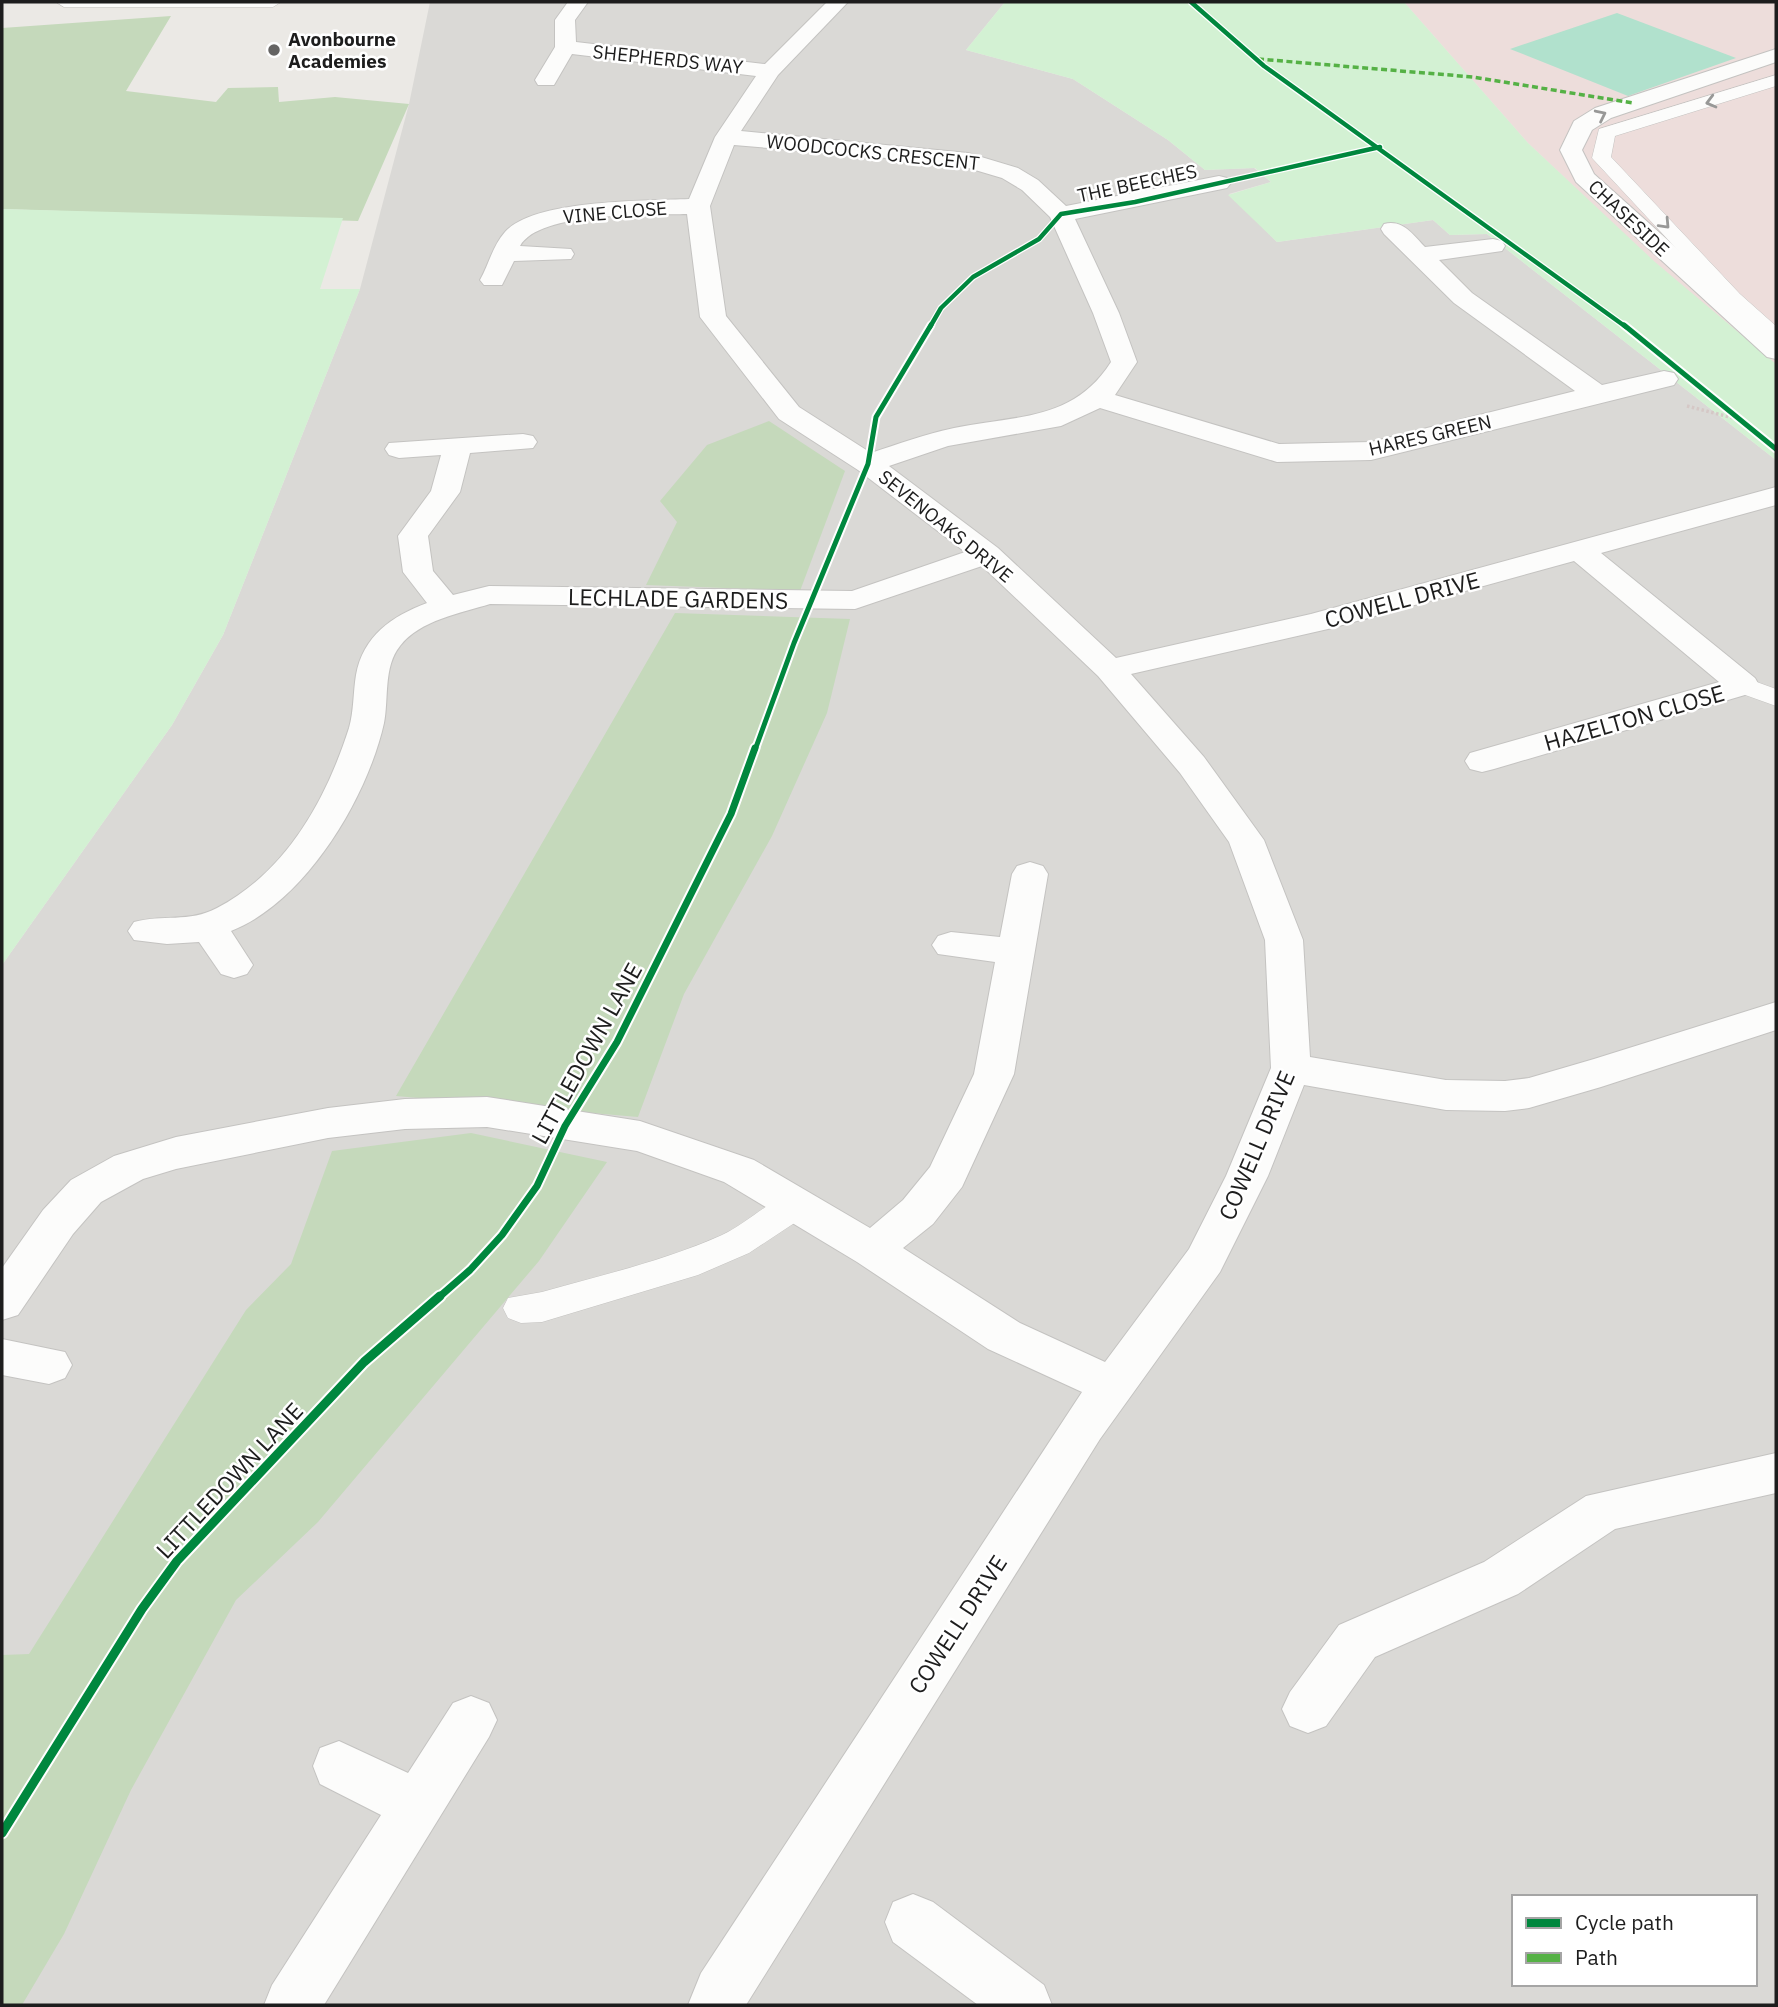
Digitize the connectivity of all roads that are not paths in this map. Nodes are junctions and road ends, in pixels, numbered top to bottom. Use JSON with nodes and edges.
{"nodes":[{"id":1,"x":64,"y":2,"type":"edge"},
{"id":2,"x":273,"y":2,"type":"edge"},
{"id":3,"x":578,"y":2,"type":"edge"},
{"id":4,"x":838,"y":2,"type":"edge"},
{"id":5,"x":566,"y":47,"type":"junction"},
{"id":6,"x":1776,"y":55,"type":"edge"},
{"id":7,"x":770,"y":71,"type":"junction"},
{"id":8,"x":546,"y":80,"type":"dead end"},
{"id":9,"x":1776,"y":80,"type":"edge"},
{"id":10,"x":726,"y":137,"type":"junction"},
{"id":11,"x":1219,"y":183,"type":"dead end"},
{"id":12,"x":698,"y":206,"type":"junction"},
{"id":13,"x":1061,"y":214,"type":"junction"},
{"id":14,"x":1393,"y":229,"type":"dead end"},
{"id":15,"x":1493,"y":246,"type":"dead end"},
{"id":16,"x":508,"y":253,"type":"junction"},
{"id":17,"x":562,"y":254,"type":"dead end"},
{"id":18,"x":1420,"y":255,"type":"junction"},
{"id":19,"x":493,"y":281,"type":"dead end"},
{"id":20,"x":1776,"y":337,"type":"edge"},
{"id":21,"x":1776,"y":351,"type":"edge"},
{"id":22,"x":1664,"y":379,"type":"dead end"},
{"id":23,"x":1597,"y":394,"type":"junction"},
{"id":24,"x":1100,"y":399,"type":"junction"},
{"id":25,"x":523,"y":442,"type":"dead end"},
{"id":26,"x":458,"y":446,"type":"junction"},
{"id":27,"x":399,"y":449,"type":"dead end"},
{"id":28,"x":868,"y":464,"type":"junction"},
{"id":29,"x":1776,"y":496,"type":"edge"},
{"id":30,"x":1579,"y":550,"type":"junction"},
{"id":31,"x":987,"y":554,"type":"junction"},
{"id":32,"x":446,"y":607,"type":"junction"},
{"id":33,"x":1109,"y":668,"type":"junction"},
{"id":34,"x":1743,"y":685,"type":"junction"},
{"id":35,"x":1776,"y":698,"type":"edge"},
{"id":36,"x":1482,"y":761,"type":"dead end"},
{"id":37,"x":1030,"y":874,"type":"dead end"},
{"id":38,"x":208,"y":926,"type":"junction"},
{"id":39,"x":147,"y":931,"type":"dead end"},
{"id":40,"x":951,"y":945,"type":"dead end"},
{"id":41,"x":1016,"y":951,"type":"junction"},
{"id":42,"x":233,"y":965,"type":"dead end"},
{"id":43,"x":1776,"y":1016,"type":"edge"},
{"id":44,"x":1291,"y":1068,"type":"junction"},
{"id":45,"x":796,"y":1205,"type":"junction"},
{"id":46,"x":873,"y":1250,"type":"junction"},
{"id":47,"x":2,"y":1302,"type":"edge"},
{"id":48,"x":521,"y":1308,"type":"dead end"},
{"id":49,"x":2,"y":1357,"type":"edge"},
{"id":50,"x":49,"y":1365,"type":"dead end"},
{"id":51,"x":1113,"y":1386,"type":"junction"},
{"id":52,"x":1776,"y":1473,"type":"edge"},
{"id":53,"x":1308,"y":1709,"type":"dead end"},
{"id":54,"x":471,"y":1720,"type":"dead end"},
{"id":55,"x":338,"y":1766,"type":"dead end"},
{"id":56,"x":418,"y":1806,"type":"junction"},
{"id":57,"x":913,"y":1922,"type":"dead end"},
{"id":58,"x":292,"y":2005,"type":"edge"},
{"id":59,"x":716,"y":2005,"type":"edge"},
{"id":60,"x":1024,"y":2005,"type":"edge"}],
"edges":[{"from":1,"to":2,"type":"lane"},
{"from":3,"to":5,"type":"street","name":"SHEPHERDS WAY"},
{"from":4,"to":7,"type":"street","name":"SEVENOAKS DRIVE"},
{"from":5,"to":7,"type":"street","name":"SHEPHERDS WAY"},
{"from":5,"to":8,"type":"street","name":"SHEPHERDS WAY"},
{"from":21,"to":6,"type":"street","name":"CHASESIDE","one_way":true},
{"from":7,"to":10,"type":"street","name":"SEVENOAKS DRIVE"},
{"from":9,"to":20,"type":"lane","one_way":true},
{"from":10,"to":12,"type":"street","name":"SEVENOAKS DRIVE"},
{"from":10,"to":13,"type":"street","name":"WOODCOCKS CRESCENT"},
{"from":11,"to":13,"type":"street","name":"THE BEECHES"},
{"from":12,"to":16,"type":"street","name":"VINE CLOSE"},
{"from":12,"to":28,"type":"street","name":"SEVENOAKS DRIVE"},
{"from":13,"to":24,"type":"street","name":"WOODCOCKS CRESCENT"},
{"from":14,"to":18,"type":"street"},
{"from":15,"to":18,"type":"street"},
{"from":16,"to":17,"type":"street","name":"VINE CLOSE"},
{"from":16,"to":19,"type":"street","name":"VINE CLOSE"},
{"from":18,"to":23,"type":"street"},
{"from":22,"to":23,"type":"street","name":"HARES GREEN"},
{"from":23,"to":24,"type":"street","name":"HARES GREEN"},
{"from":24,"to":28,"type":"street"},
{"from":25,"to":26,"type":"street"},
{"from":26,"to":27,"type":"street"},
{"from":26,"to":32,"type":"street"},
{"from":28,"to":31,"type":"street","name":"SEVENOAKS DRIVE"},
{"from":29,"to":30,"type":"street","name":"COWELL DRIVE"},
{"from":30,"to":33,"type":"street","name":"COWELL DRIVE"},
{"from":30,"to":34,"type":"street","name":"HAZELTON CLOSE"},
{"from":31,"to":32,"type":"street","name":"LECHLADE GARDENS"},
{"from":31,"to":33,"type":"street","name":"SEVENOAKS DRIVE"},
{"from":32,"to":38,"type":"street","name":"LECHLADE GARDENS"},
{"from":33,"to":44,"type":"street","name":"COWELL DRIVE"},
{"from":34,"to":35,"type":"lane"},
{"from":34,"to":36,"type":"street","name":"HAZELTON CLOSE"},
{"from":37,"to":41,"type":"street"},
{"from":38,"to":39,"type":"street","name":"LECHLADE GARDENS"},
{"from":38,"to":42,"type":"street"},
{"from":40,"to":41,"type":"street"},
{"from":41,"to":46,"type":"street"},
{"from":43,"to":44,"type":"street"},
{"from":44,"to":51,"type":"street","name":"COWELL DRIVE"},
{"from":45,"to":46,"type":"street"},
{"from":45,"to":47,"type":"street"},
{"from":45,"to":48,"type":"lane"},
{"from":46,"to":51,"type":"street"},
{"from":49,"to":50,"type":"street"},
{"from":51,"to":59,"type":"street","name":"COWELL DRIVE"},
{"from":52,"to":53,"type":"street"},
{"from":54,"to":56,"type":"street"},
{"from":55,"to":56,"type":"street"},
{"from":56,"to":58,"type":"street"},
{"from":57,"to":60,"type":"street"}]}
